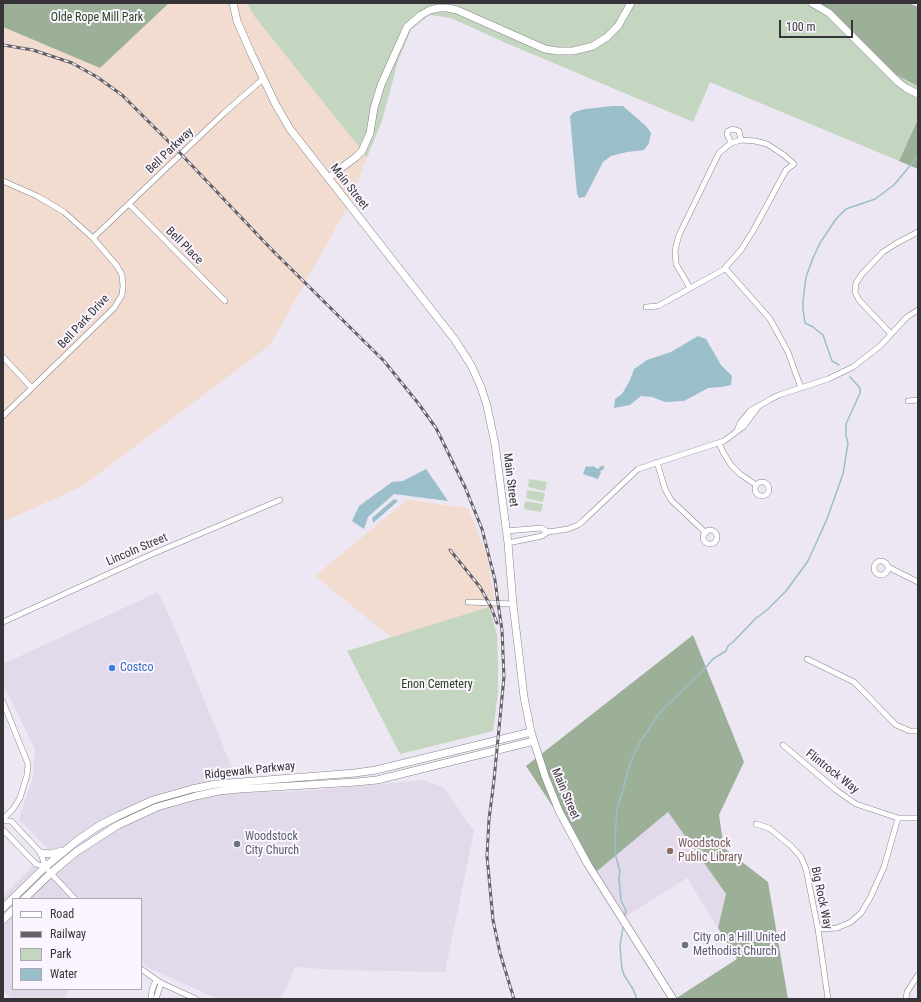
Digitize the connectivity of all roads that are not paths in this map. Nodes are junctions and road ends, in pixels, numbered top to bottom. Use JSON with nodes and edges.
{"nodes":[{"id":1,"x":233,"y":3,"type":"edge"},
{"id":2,"x":631,"y":3,"type":"edge"},
{"id":3,"x":812,"y":3,"type":"edge"},
{"id":4,"x":263,"y":79,"type":"junction"},
{"id":5,"x":918,"y":94,"type":"edge"},
{"id":6,"x":742,"y":140,"type":"junction"},
{"id":7,"x":731,"y":143,"type":"junction"},
{"id":8,"x":328,"y":178,"type":"junction"},
{"id":9,"x":3,"y":181,"type":"edge"},
{"id":10,"x":129,"y":204,"type":"junction"},
{"id":11,"x":918,"y":232,"type":"edge"},
{"id":12,"x":93,"y":238,"type":"junction"},
{"id":13,"x":725,"y":268,"type":"junction"},
{"id":14,"x":690,"y":288,"type":"junction"},
{"id":15,"x":225,"y":301,"type":"dead end"},
{"id":16,"x":646,"y":307,"type":"dead end"},
{"id":17,"x":918,"y":310,"type":"edge"},
{"id":18,"x":892,"y":334,"type":"junction"},
{"id":19,"x":3,"y":357,"type":"edge"},
{"id":20,"x":32,"y":388,"type":"junction"},
{"id":21,"x":801,"y":388,"type":"junction"},
{"id":22,"x":918,"y":400,"type":"edge"},
{"id":23,"x":908,"y":401,"type":"dead end"},
{"id":24,"x":3,"y":416,"type":"edge"},
{"id":25,"x":719,"y":442,"type":"junction"},
{"id":26,"x":657,"y":462,"type":"junction"},
{"id":27,"x":756,"y":485,"type":"dead end"},
{"id":28,"x":280,"y":500,"type":"dead end"},
{"id":29,"x":506,"y":531,"type":"junction"},
{"id":30,"x":548,"y":532,"type":"junction"},
{"id":31,"x":706,"y":533,"type":"dead end"},
{"id":32,"x":508,"y":543,"type":"junction"},
{"id":33,"x":888,"y":568,"type":"dead end"},
{"id":34,"x":918,"y":582,"type":"edge"},
{"id":35,"x":468,"y":602,"type":"dead end"},
{"id":36,"x":512,"y":604,"type":"junction"},
{"id":37,"x":3,"y":622,"type":"edge"},
{"id":38,"x":807,"y":659,"type":"dead end"},
{"id":39,"x":3,"y":702,"type":"edge"},
{"id":40,"x":918,"y":731,"type":"edge"},
{"id":41,"x":532,"y":732,"type":"junction"},
{"id":42,"x":534,"y":741,"type":"junction"},
{"id":43,"x":783,"y":745,"type":"dead end"},
{"id":44,"x":898,"y":818,"type":"junction"},
{"id":45,"x":918,"y":818,"type":"edge"},
{"id":46,"x":3,"y":820,"type":"edge"},
{"id":47,"x":756,"y":824,"type":"dead end"},
{"id":48,"x":3,"y":830,"type":"edge"},
{"id":49,"x":64,"y":851,"type":"junction"},
{"id":50,"x":41,"y":853,"type":"junction"},
{"id":51,"x":45,"y":867,"type":"junction"},
{"id":52,"x":50,"y":873,"type":"junction"},
{"id":53,"x":13,"y":898,"type":"edge"},
{"id":54,"x":25,"y":898,"type":"edge"},
{"id":55,"x":73,"y":898,"type":"edge"},
{"id":56,"x":12,"y":899,"type":"edge"},
{"id":57,"x":3,"y":908,"type":"edge"},
{"id":58,"x":12,"y":911,"type":"edge"},
{"id":59,"x":3,"y":920,"type":"edge"},
{"id":60,"x":818,"y":929,"type":"junction"},
{"id":61,"x":142,"y":971,"type":"edge"},
{"id":62,"x":918,"y":975,"type":"edge"},
{"id":63,"x":158,"y":981,"type":"junction"},
{"id":64,"x":151,"y":999,"type":"edge"},
{"id":65,"x":156,"y":999,"type":"edge"},
{"id":66,"x":196,"y":999,"type":"edge"},
{"id":67,"x":673,"y":999,"type":"edge"},
{"id":68,"x":828,"y":999,"type":"edge"},
{"id":69,"x":906,"y":999,"type":"edge"}],
"edges":[{"from":1,"to":4,"type":"main road","name":"Main Street"},
{"from":2,"to":8,"type":"main road"},
{"from":3,"to":5,"type":"main road"},
{"from":4,"to":8,"type":"main road","name":"Main Street"},
{"from":4,"to":10,"type":"street","name":"Bell Parkway"},
{"from":6,"to":7,"type":"street"},
{"from":6,"to":7,"type":"street"},
{"from":6,"to":13,"type":"street"},
{"from":7,"to":14,"type":"street"},
{"from":8,"to":29,"type":"main road","name":"Main Street"},
{"from":9,"to":12,"type":"street","name":"Bell Park Drive"},
{"from":10,"to":12,"type":"street","name":"Bell Parkway"},
{"from":10,"to":15,"type":"street","name":"Bell Place"},
{"from":11,"to":18,"type":"street"},
{"from":12,"to":20,"type":"street","name":"Bell Park Drive"},
{"from":13,"to":14,"type":"street"},
{"from":13,"to":21,"type":"street"},
{"from":14,"to":16,"type":"street"},
{"from":17,"to":18,"type":"street"},
{"from":18,"to":21,"type":"street"},
{"from":19,"to":20,"type":"street"},
{"from":20,"to":24,"type":"street","name":"Bell Park Drive"},
{"from":21,"to":25,"type":"street"},
{"from":22,"to":23,"type":"street"},
{"from":25,"to":26,"type":"street"},
{"from":25,"to":27,"type":"street"},
{"from":26,"to":30,"type":"street"},
{"from":26,"to":31,"type":"street"},
{"from":28,"to":37,"type":"street","name":"Lincoln Street"},
{"from":29,"to":30,"type":"street"},
{"from":29,"to":32,"type":"main road","name":"Main Street"},
{"from":30,"to":32,"type":"street"},
{"from":32,"to":36,"type":"main road","name":"Main Street"},
{"from":33,"to":34,"type":"street"},
{"from":35,"to":36,"type":"street"},
{"from":36,"to":41,"type":"main road","name":"Main Street"},
{"from":38,"to":40,"type":"street"},
{"from":39,"to":46,"type":"street"},
{"from":41,"to":42,"type":"main road","name":"Main Street"},
{"from":41,"to":49,"type":"main road","name":"Ridgewalk Parkway"},
{"from":42,"to":52,"type":"main road","name":"Ridgewalk Parkway"},
{"from":42,"to":67,"type":"main road","name":"Main Street"},
{"from":43,"to":44,"type":"street","name":"Flintrock Way"},
{"from":44,"to":45,"type":"street","name":"Flintrock Way"},
{"from":44,"to":60,"type":"street"},
{"from":46,"to":50,"type":"street"},
{"from":47,"to":60,"type":"street","name":"Big Rock Way"},
{"from":48,"to":51,"type":"street"},
{"from":49,"to":50,"type":"main road"},
{"from":49,"to":51,"type":"main road","name":"Ridgewalk Parkway"},
{"from":50,"to":51,"type":"street"},
{"from":51,"to":52,"type":"street"},
{"from":51,"to":53,"type":"main road","name":"Ridgewalk Parkway"},
{"from":52,"to":54,"type":"main road","name":"Ridgewalk Parkway"},
{"from":52,"to":55,"type":"street"},
{"from":56,"to":57,"type":"main road","name":"Ridgewalk Parkway"},
{"from":58,"to":59,"type":"main road"},
{"from":60,"to":68,"type":"street","name":"Big Rock Way"},
{"from":61,"to":63,"type":"street"},
{"from":62,"to":69,"type":"street"},
{"from":63,"to":64,"type":"street"},
{"from":63,"to":65,"type":"street"},
{"from":63,"to":66,"type":"street"}]}
